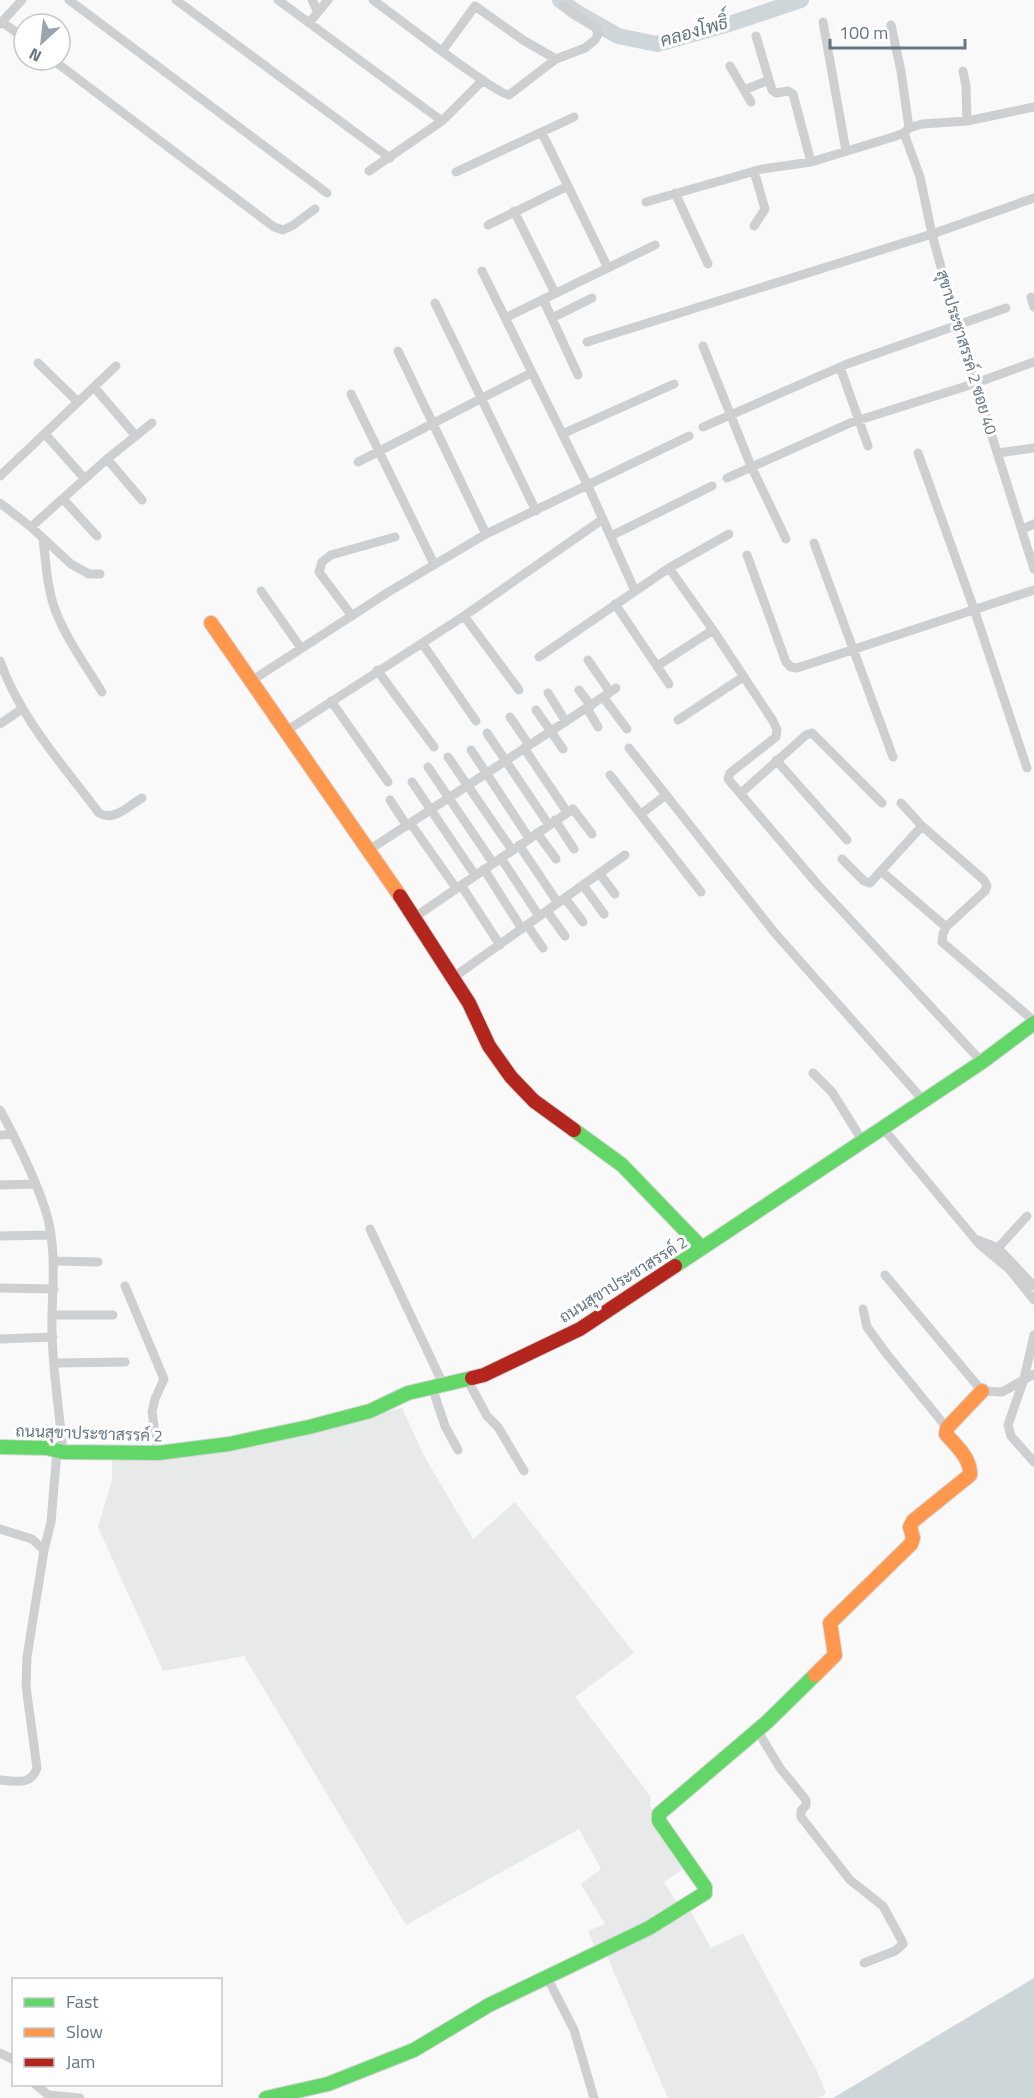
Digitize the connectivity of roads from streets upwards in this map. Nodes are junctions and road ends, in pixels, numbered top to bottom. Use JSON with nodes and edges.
{"nodes":[{"id":1,"x":22,"y":0,"type":"edge"},
{"id":2,"x":69,"y":0,"type":"edge"},
{"id":3,"x":278,"y":0,"type":"edge"},
{"id":4,"x":312,"y":0,"type":"edge"},
{"id":5,"x":328,"y":0,"type":"edge"},
{"id":6,"x":373,"y":0,"type":"edge"},
{"id":7,"x":178,"y":1,"type":"edge"},
{"id":8,"x":563,"y":6,"type":"dead end"},
{"id":9,"x":318,"y":12,"type":"junction"},
{"id":10,"x":823,"y":22,"type":"dead end"},
{"id":11,"x":1,"y":23,"type":"edge"},
{"id":12,"x":309,"y":23,"type":"junction"},
{"id":13,"x":891,"y":25,"type":"dead end"},
{"id":14,"x":756,"y":36,"type":"dead end"},
{"id":15,"x":443,"y":50,"type":"junction"},
{"id":16,"x":556,"y":59,"type":"junction"},
{"id":17,"x":730,"y":66,"type":"dead end"},
{"id":18,"x":963,"y":71,"type":"dead end"},
{"id":19,"x":69,"y":72,"type":"edge"},
{"id":20,"x":483,"y":80,"type":"junction"},
{"id":21,"x":769,"y":80,"type":"junction"},
{"id":22,"x":744,"y":90,"type":"junction"},
{"id":23,"x":751,"y":102,"type":"dead end"},
{"id":24,"x":1034,"y":107,"type":"edge"},
{"id":25,"x":574,"y":117,"type":"dead end"},
{"id":26,"x":442,"y":121,"type":"junction"},
{"id":27,"x":967,"y":121,"type":"junction"},
{"id":28,"x":906,"y":130,"type":"junction"},
{"id":29,"x":542,"y":132,"type":"junction"},
{"id":30,"x":846,"y":151,"type":"junction"},
{"id":31,"x":390,"y":158,"type":"junction"},
{"id":32,"x":811,"y":162,"type":"junction"},
{"id":33,"x":369,"y":171,"type":"dead end"},
{"id":34,"x":754,"y":171,"type":"junction"},
{"id":35,"x":456,"y":172,"type":"dead end"},
{"id":36,"x":568,"y":186,"type":"junction"},
{"id":37,"x":327,"y":193,"type":"dead end"},
{"id":38,"x":675,"y":194,"type":"junction"},
{"id":39,"x":1034,"y":198,"type":"edge"},
{"id":40,"x":646,"y":202,"type":"dead end"},
{"id":41,"x":315,"y":209,"type":"dead end"},
{"id":42,"x":514,"y":212,"type":"junction"},
{"id":43,"x":488,"y":225,"type":"dead end"},
{"id":44,"x":754,"y":226,"type":"dead end"},
{"id":45,"x":932,"y":234,"type":"junction"},
{"id":46,"x":655,"y":245,"type":"dead end"},
{"id":47,"x":708,"y":264,"type":"dead end"},
{"id":48,"x":608,"y":268,"type":"junction"},
{"id":49,"x":482,"y":271,"type":"dead end"},
{"id":50,"x":555,"y":293,"type":"junction"},
{"id":51,"x":592,"y":298,"type":"dead end"},
{"id":52,"x":543,"y":299,"type":"junction"},
{"id":53,"x":435,"y":303,"type":"dead end"},
{"id":54,"x":1006,"y":308,"type":"dead end"},
{"id":55,"x":504,"y":318,"type":"junction"},
{"id":56,"x":552,"y":318,"type":"junction"},
{"id":57,"x":957,"y":326,"type":"junction"},
{"id":58,"x":587,"y":342,"type":"dead end"},
{"id":59,"x":703,"y":346,"type":"dead end"},
{"id":60,"x":398,"y":351,"type":"dead end"},
{"id":61,"x":1034,"y":362,"type":"edge"},
{"id":62,"x":38,"y":363,"type":"dead end"},
{"id":63,"x":116,"y":366,"type":"dead end"},
{"id":64,"x":840,"y":367,"type":"junction"},
{"id":65,"x":531,"y":373,"type":"junction"},
{"id":66,"x":578,"y":375,"type":"dead end"},
{"id":67,"x":976,"y":383,"type":"junction"},
{"id":68,"x":674,"y":384,"type":"dead end"},
{"id":69,"x":94,"y":387,"type":"junction"},
{"id":70,"x":351,"y":394,"type":"dead end"},
{"id":71,"x":481,"y":399,"type":"junction"},
{"id":72,"x":78,"y":402,"type":"junction"},
{"id":73,"x":730,"y":415,"type":"junction"},
{"id":74,"x":858,"y":421,"type":"junction"},
{"id":75,"x":152,"y":423,"type":"dead end"},
{"id":76,"x":434,"y":424,"type":"junction"},
{"id":77,"x":703,"y":427,"type":"dead end"},
{"id":78,"x":45,"y":434,"type":"junction"},
{"id":79,"x":562,"y":434,"type":"junction"},
{"id":80,"x":136,"y":436,"type":"junction"},
{"id":81,"x":689,"y":436,"type":"dead end"},
{"id":82,"x":868,"y":447,"type":"dead end"},
{"id":83,"x":1034,"y":448,"type":"edge"},
{"id":84,"x":379,"y":451,"type":"junction"},
{"id":85,"x":918,"y":453,"type":"dead end"},
{"id":86,"x":998,"y":453,"type":"junction"},
{"id":87,"x":107,"y":459,"type":"junction"},
{"id":88,"x":358,"y":462,"type":"dead end"},
{"id":89,"x":751,"y":466,"type":"junction"},
{"id":90,"x":0,"y":477,"type":"edge"},
{"id":91,"x":727,"y":478,"type":"dead end"},
{"id":92,"x":85,"y":479,"type":"junction"},
{"id":93,"x":588,"y":486,"type":"junction"},
{"id":94,"x":712,"y":486,"type":"dead end"},
{"id":95,"x":63,"y":499,"type":"junction"},
{"id":96,"x":142,"y":500,"type":"dead end"},
{"id":97,"x":0,"y":503,"type":"edge"},
{"id":98,"x":536,"y":511,"type":"junction"},
{"id":99,"x":603,"y":519,"type":"junction"},
{"id":100,"x":1034,"y":524,"type":"edge"},
{"id":101,"x":31,"y":527,"type":"junction"},
{"id":102,"x":1022,"y":529,"type":"junction"},
{"id":103,"x":486,"y":534,"type":"junction"},
{"id":104,"x":729,"y":534,"type":"dead end"},
{"id":105,"x":97,"y":536,"type":"dead end"},
{"id":106,"x":610,"y":536,"type":"junction"},
{"id":107,"x":395,"y":537,"type":"dead end"},
{"id":108,"x":43,"y":539,"type":"junction"},
{"id":109,"x":786,"y":539,"type":"dead end"},
{"id":110,"x":814,"y":543,"type":"dead end"},
{"id":111,"x":747,"y":555,"type":"dead end"},
{"id":112,"x":434,"y":564,"type":"junction"},
{"id":113,"x":669,"y":568,"type":"junction"},
{"id":114,"x":1034,"y":569,"type":"edge"},
{"id":115,"x":100,"y":574,"type":"dead end"},
{"id":116,"x":1034,"y":590,"type":"edge"},
{"id":117,"x":261,"y":591,"type":"dead end"},
{"id":118,"x":635,"y":591,"type":"junction"},
{"id":119,"x":615,"y":604,"type":"junction"},
{"id":120,"x":974,"y":609,"type":"junction"},
{"id":121,"x":464,"y":615,"type":"junction"},
{"id":122,"x":352,"y":616,"type":"junction"},
{"id":123,"x":211,"y":623,"type":"dead end"},
{"id":124,"x":713,"y":630,"type":"junction"},
{"id":125,"x":423,"y":643,"type":"junction"},
{"id":126,"x":301,"y":648,"type":"junction"},
{"id":127,"x":852,"y":648,"type":"junction"},
{"id":128,"x":539,"y":657,"type":"dead end"},
{"id":129,"x":588,"y":660,"type":"dead end"},
{"id":130,"x":0,"y":661,"type":"edge"},
{"id":131,"x":657,"y":666,"type":"junction"},
{"id":132,"x":377,"y":670,"type":"junction"},
{"id":133,"x":743,"y":677,"type":"junction"},
{"id":134,"x":251,"y":681,"type":"junction"},
{"id":135,"x":669,"y":684,"type":"dead end"},
{"id":136,"x":519,"y":690,"type":"dead end"},
{"id":137,"x":579,"y":690,"type":"dead end"},
{"id":138,"x":102,"y":692,"type":"dead end"},
{"id":139,"x":610,"y":692,"type":"junction"},
{"id":140,"x":548,"y":693,"type":"dead end"},
{"id":141,"x":331,"y":701,"type":"junction"},
{"id":142,"x":589,"y":707,"type":"junction"},
{"id":143,"x":22,"y":709,"type":"junction"},
{"id":144,"x":536,"y":710,"type":"dead end"},
{"id":145,"x":510,"y":717,"type":"dead end"},
{"id":146,"x":678,"y":720,"type":"dead end"},
{"id":147,"x":476,"y":721,"type":"dead end"},
{"id":148,"x":566,"y":722,"type":"junction"},
{"id":149,"x":0,"y":724,"type":"edge"},
{"id":150,"x":598,"y":727,"type":"dead end"},
{"id":151,"x":627,"y":729,"type":"dead end"},
{"id":152,"x":286,"y":731,"type":"junction"},
{"id":153,"x":551,"y":731,"type":"junction"},
{"id":154,"x":487,"y":733,"type":"dead end"},
{"id":155,"x":526,"y":746,"type":"junction"},
{"id":156,"x":434,"y":747,"type":"dead end"},
{"id":157,"x":629,"y":748,"type":"dead end"},
{"id":158,"x":563,"y":749,"type":"dead end"},
{"id":159,"x":471,"y":750,"type":"dead end"},
{"id":160,"x":894,"y":757,"type":"dead end"},
{"id":161,"x":448,"y":758,"type":"dead end"},
{"id":162,"x":506,"y":760,"type":"junction"},
{"id":163,"x":776,"y":760,"type":"junction"},
{"id":164,"x":428,"y":767,"type":"dead end"},
{"id":165,"x":1027,"y":768,"type":"dead end"},
{"id":166,"x":486,"y":772,"type":"junction"},
{"id":167,"x":610,"y":775,"type":"dead end"},
{"id":168,"x":388,"y":782,"type":"dead end"},
{"id":169,"x":412,"y":782,"type":"dead end"},
{"id":170,"x":468,"y":785,"type":"junction"},
{"id":171,"x":741,"y":793,"type":"junction"},
{"id":172,"x":666,"y":795,"type":"junction"},
{"id":173,"x":449,"y":797,"type":"junction"},
{"id":174,"x":141,"y":798,"type":"dead end"},
{"id":175,"x":390,"y":800,"type":"dead end"},
{"id":176,"x":882,"y":803,"type":"dead end"},
{"id":177,"x":901,"y":803,"type":"dead end"},
{"id":178,"x":431,"y":809,"type":"junction"},
{"id":179,"x":567,"y":812,"type":"junction"},
{"id":180,"x":641,"y":814,"type":"junction"},
{"id":181,"x":552,"y":823,"type":"junction"},
{"id":182,"x":409,"y":825,"type":"junction"},
{"id":183,"x":922,"y":826,"type":"junction"},
{"id":184,"x":592,"y":834,"type":"dead end"},
{"id":185,"x":533,"y":835,"type":"junction"},
{"id":186,"x":847,"y":840,"type":"dead end"},
{"id":187,"x":516,"y":847,"type":"junction"},
{"id":188,"x":574,"y":849,"type":"dead end"},
{"id":189,"x":369,"y":850,"type":"junction"},
{"id":190,"x":625,"y":855,"type":"dead end"},
{"id":191,"x":556,"y":859,"type":"dead end"},
{"id":192,"x":842,"y":859,"type":"dead end"},
{"id":193,"x":497,"y":860,"type":"junction"},
{"id":194,"x":480,"y":872,"type":"junction"},
{"id":195,"x":881,"y":872,"type":"junction"},
{"id":196,"x":599,"y":873,"type":"junction"},
{"id":197,"x":583,"y":885,"type":"junction"},
{"id":198,"x":459,"y":886,"type":"junction"},
{"id":199,"x":701,"y":892,"type":"dead end"},
{"id":200,"x":615,"y":894,"type":"dead end"},
{"id":201,"x":561,"y":901,"type":"junction"},
{"id":202,"x":543,"y":914,"type":"junction"},
{"id":203,"x":604,"y":914,"type":"dead end"},
{"id":204,"x":415,"y":917,"type":"junction"},
{"id":205,"x":583,"y":922,"type":"dead end"},
{"id":206,"x":525,"y":927,"type":"junction"},
{"id":207,"x":946,"y":927,"type":"junction"},
{"id":208,"x":565,"y":936,"type":"dead end"},
{"id":209,"x":500,"y":945,"type":"junction"},
{"id":210,"x":543,"y":948,"type":"dead end"},
{"id":211,"x":454,"y":977,"type":"junction"},
{"id":212,"x":1033,"y":1025,"type":"edge"},
{"id":213,"x":982,"y":1062,"type":"junction"},
{"id":214,"x":813,"y":1073,"type":"dead end"},
{"id":215,"x":923,"y":1100,"type":"junction"},
{"id":216,"x":0,"y":1110,"type":"edge"},
{"id":217,"x":882,"y":1127,"type":"junction"},
{"id":218,"x":13,"y":1134,"type":"junction"},
{"id":219,"x":0,"y":1135,"type":"edge"},
{"id":220,"x":862,"y":1140,"type":"junction"},
{"id":221,"x":35,"y":1184,"type":"junction"},
{"id":222,"x":0,"y":1185,"type":"edge"},
{"id":223,"x":1028,"y":1216,"type":"dead end"},
{"id":224,"x":370,"y":1229,"type":"dead end"},
{"id":225,"x":51,"y":1235,"type":"junction"},
{"id":226,"x":0,"y":1236,"type":"edge"},
{"id":227,"x":975,"y":1239,"type":"junction"},
{"id":228,"x":702,"y":1248,"type":"junction"},
{"id":229,"x":998,"y":1248,"type":"junction"},
{"id":230,"x":55,"y":1261,"type":"junction"},
{"id":231,"x":98,"y":1262,"type":"dead end"},
{"id":232,"x":885,"y":1275,"type":"dead end"},
{"id":233,"x":125,"y":1286,"type":"dead end"},
{"id":234,"x":1034,"y":1286,"type":"edge"},
{"id":235,"x":0,"y":1288,"type":"edge"},
{"id":236,"x":54,"y":1289,"type":"junction"},
{"id":237,"x":1034,"y":1300,"type":"edge"},
{"id":238,"x":863,"y":1309,"type":"dead end"},
{"id":239,"x":52,"y":1315,"type":"junction"},
{"id":240,"x":113,"y":1315,"type":"dead end"},
{"id":241,"x":1034,"y":1335,"type":"edge"},
{"id":242,"x":54,"y":1337,"type":"junction"},
{"id":243,"x":0,"y":1339,"type":"edge"},
{"id":244,"x":125,"y":1362,"type":"dead end"},
{"id":245,"x":55,"y":1363,"type":"junction"},
{"id":246,"x":1034,"y":1374,"type":"edge"},
{"id":247,"x":467,"y":1379,"type":"junction"},
{"id":248,"x":1024,"y":1379,"type":"junction"},
{"id":249,"x":437,"y":1386,"type":"junction"},
{"id":250,"x":982,"y":1391,"type":"junction"},
{"id":251,"x":947,"y":1428,"type":"junction"},
{"id":252,"x":0,"y":1447,"type":"edge"},
{"id":253,"x":458,"y":1450,"type":"dead end"},
{"id":254,"x":60,"y":1451,"type":"junction"},
{"id":255,"x":158,"y":1453,"type":"junction"},
{"id":256,"x":1034,"y":1462,"type":"edge"},
{"id":257,"x":524,"y":1471,"type":"dead end"},
{"id":258,"x":0,"y":1529,"type":"edge"},
{"id":259,"x":44,"y":1550,"type":"junction"},
{"id":260,"x":757,"y":1730,"type":"junction"},
{"id":261,"x":0,"y":1780,"type":"edge"},
{"id":262,"x":864,"y":1963,"type":"dead end"},
{"id":263,"x":547,"y":1977,"type":"junction"},
{"id":264,"x":36,"y":2086,"type":"edge"},
{"id":265,"x":80,"y":2098,"type":"edge"},
{"id":266,"x":266,"y":2098,"type":"edge"},
{"id":267,"x":594,"y":2098,"type":"edge"}],
"edges":[{"from":1,"to":11,"type":"street"},
{"from":2,"to":37,"type":"street"},
{"from":3,"to":12,"type":"street"},
{"from":4,"to":9,"type":"street"},
{"from":5,"to":9,"type":"street"},
{"from":6,"to":15,"type":"street"},
{"from":7,"to":31,"type":"street"},
{"from":8,"to":16,"type":"street"},
{"from":9,"to":12,"type":"street"},
{"from":10,"to":30,"type":"street"},
{"from":12,"to":26,"type":"street"},
{"from":13,"to":28,"type":"street","name":"สุขาประชาสรรค์ 2 ซอย 40"},
{"from":14,"to":21,"type":"street"},
{"from":15,"to":16,"type":"street"},
{"from":15,"to":20,"type":"street"},
{"from":16,"to":20,"type":"street"},
{"from":17,"to":22,"type":"street"},
{"from":18,"to":27,"type":"street"},
{"from":19,"to":41,"type":"street"},
{"from":20,"to":26,"type":"street"},
{"from":21,"to":22,"type":"street"},
{"from":21,"to":32,"type":"street"},
{"from":22,"to":23,"type":"street"},
{"from":24,"to":27,"type":"street"},
{"from":25,"to":29,"type":"street"},
{"from":26,"to":31,"type":"street"},
{"from":27,"to":28,"type":"street"},
{"from":28,"to":30,"type":"street"},
{"from":28,"to":45,"type":"street","name":"สุขาประชาสรรค์ 2 ซอย 40"},
{"from":29,"to":35,"type":"street"},
{"from":29,"to":36,"type":"street"},
{"from":30,"to":32,"type":"street"},
{"from":31,"to":33,"type":"street"},
{"from":32,"to":34,"type":"street"},
{"from":34,"to":38,"type":"street"},
{"from":34,"to":44,"type":"street"},
{"from":36,"to":42,"type":"street"},
{"from":36,"to":48,"type":"street"},
{"from":38,"to":40,"type":"street"},
{"from":38,"to":47,"type":"street"},
{"from":39,"to":45,"type":"street"},
{"from":42,"to":43,"type":"street"},
{"from":42,"to":50,"type":"street"},
{"from":45,"to":57,"type":"street","name":"สุขาประชาสรรค์ 2 ซอย 40"},
{"from":45,"to":58,"type":"street"},
{"from":46,"to":48,"type":"street"},
{"from":48,"to":50,"type":"street"},
{"from":49,"to":55,"type":"street"},
{"from":50,"to":52,"type":"street"},
{"from":51,"to":56,"type":"street"},
{"from":52,"to":55,"type":"street"},
{"from":52,"to":56,"type":"street"},
{"from":53,"to":71,"type":"street"},
{"from":54,"to":57,"type":"street"},
{"from":55,"to":65,"type":"street"},
{"from":56,"to":66,"type":"street"},
{"from":57,"to":64,"type":"street"},
{"from":57,"to":67,"type":"street","name":"สุขาประชาสรรค์ 2 ซอย 40"},
{"from":59,"to":73,"type":"street"},
{"from":60,"to":76,"type":"street"},
{"from":61,"to":67,"type":"street"},
{"from":62,"to":72,"type":"street"},
{"from":63,"to":69,"type":"street"},
{"from":64,"to":73,"type":"street"},
{"from":64,"to":74,"type":"street"},
{"from":65,"to":71,"type":"street"},
{"from":65,"to":79,"type":"street"},
{"from":67,"to":74,"type":"street"},
{"from":67,"to":86,"type":"street","name":"สุขาประชาสรรค์ 2 ซอย 40"},
{"from":68,"to":79,"type":"street"},
{"from":69,"to":72,"type":"street"},
{"from":69,"to":80,"type":"street"},
{"from":70,"to":84,"type":"street"},
{"from":71,"to":76,"type":"street"},
{"from":71,"to":98,"type":"street"},
{"from":72,"to":78,"type":"street"},
{"from":73,"to":77,"type":"street"},
{"from":73,"to":89,"type":"street"},
{"from":74,"to":82,"type":"street"},
{"from":74,"to":89,"type":"street"},
{"from":75,"to":80,"type":"street"},
{"from":76,"to":84,"type":"street"},
{"from":76,"to":103,"type":"street"},
{"from":78,"to":90,"type":"street"},
{"from":78,"to":92,"type":"street"},
{"from":79,"to":93,"type":"street"},
{"from":80,"to":87,"type":"street"},
{"from":81,"to":93,"type":"street"},
{"from":83,"to":86,"type":"street"},
{"from":84,"to":88,"type":"street"},
{"from":84,"to":112,"type":"street"},
{"from":85,"to":120,"type":"street"},
{"from":86,"to":102,"type":"street","name":"สุขาประชาสรรค์ 2 ซอย 40"},
{"from":87,"to":92,"type":"street"},
{"from":87,"to":96,"type":"street"},
{"from":89,"to":91,"type":"street"},
{"from":89,"to":109,"type":"street"},
{"from":92,"to":95,"type":"street"},
{"from":93,"to":98,"type":"street"},
{"from":93,"to":99,"type":"street"},
{"from":94,"to":106,"type":"street"},
{"from":95,"to":101,"type":"street"},
{"from":95,"to":105,"type":"street"},
{"from":97,"to":101,"type":"street"},
{"from":98,"to":103,"type":"street"},
{"from":99,"to":106,"type":"street"},
{"from":99,"to":121,"type":"street"},
{"from":100,"to":102,"type":"street"},
{"from":101,"to":108,"type":"street"},
{"from":102,"to":114,"type":"street","name":"สุขาประชาสรรค์ 2 ซอย 40"},
{"from":103,"to":112,"type":"street"},
{"from":104,"to":113,"type":"street"},
{"from":106,"to":118,"type":"street"},
{"from":107,"to":122,"type":"street"},
{"from":108,"to":115,"type":"street"},
{"from":108,"to":138,"type":"street"},
{"from":110,"to":127,"type":"street"},
{"from":111,"to":127,"type":"street"},
{"from":112,"to":122,"type":"street"},
{"from":113,"to":118,"type":"street"},
{"from":113,"to":124,"type":"street"},
{"from":116,"to":120,"type":"street"},
{"from":117,"to":126,"type":"street"},
{"from":118,"to":119,"type":"street"},
{"from":119,"to":128,"type":"street"},
{"from":119,"to":131,"type":"street"},
{"from":120,"to":127,"type":"street"},
{"from":120,"to":165,"type":"street"},
{"from":121,"to":125,"type":"street"},
{"from":121,"to":136,"type":"street"},
{"from":122,"to":126,"type":"street"},
{"from":123,"to":134,"type":"street"},
{"from":124,"to":131,"type":"street"},
{"from":124,"to":133,"type":"street"},
{"from":125,"to":132,"type":"street"},
{"from":125,"to":147,"type":"street"},
{"from":126,"to":134,"type":"street"},
{"from":127,"to":160,"type":"street"},
{"from":129,"to":139,"type":"street"},
{"from":130,"to":143,"type":"street"},
{"from":131,"to":135,"type":"street"},
{"from":132,"to":141,"type":"street"},
{"from":132,"to":156,"type":"street"},
{"from":133,"to":146,"type":"street"},
{"from":133,"to":171,"type":"street"},
{"from":134,"to":152,"type":"street"},
{"from":137,"to":142,"type":"street"},
{"from":139,"to":142,"type":"street"},
{"from":139,"to":151,"type":"street"},
{"from":140,"to":148,"type":"street"},
{"from":141,"to":152,"type":"street"},
{"from":141,"to":168,"type":"street"},
{"from":142,"to":148,"type":"street"},
{"from":142,"to":150,"type":"street"},
{"from":143,"to":149,"type":"street"},
{"from":143,"to":174,"type":"street"},
{"from":144,"to":153,"type":"street"},
{"from":145,"to":155,"type":"street"},
{"from":148,"to":153,"type":"street"},
{"from":152,"to":189,"type":"street"},
{"from":153,"to":155,"type":"street"},
{"from":153,"to":158,"type":"street"},
{"from":154,"to":162,"type":"street"},
{"from":155,"to":162,"type":"street"},
{"from":155,"to":179,"type":"street"},
{"from":157,"to":172,"type":"street"},
{"from":159,"to":166,"type":"street"},
{"from":161,"to":170,"type":"street"},
{"from":162,"to":166,"type":"street"},
{"from":162,"to":181,"type":"street"},
{"from":163,"to":171,"type":"street"},
{"from":163,"to":176,"type":"street"},
{"from":163,"to":186,"type":"street"},
{"from":164,"to":173,"type":"street"},
{"from":166,"to":170,"type":"street"},
{"from":166,"to":185,"type":"street"},
{"from":167,"to":180,"type":"street"},
{"from":169,"to":178,"type":"street"},
{"from":170,"to":173,"type":"street"},
{"from":170,"to":187,"type":"street"},
{"from":171,"to":213,"type":"street"},
{"from":172,"to":180,"type":"street"},
{"from":172,"to":215,"type":"street"},
{"from":173,"to":178,"type":"street"},
{"from":173,"to":193,"type":"street"},
{"from":175,"to":182,"type":"street"},
{"from":177,"to":183,"type":"street"},
{"from":178,"to":182,"type":"street"},
{"from":178,"to":194,"type":"street"},
{"from":179,"to":181,"type":"street"},
{"from":179,"to":184,"type":"street"},
{"from":180,"to":199,"type":"street"},
{"from":181,"to":185,"type":"street"},
{"from":181,"to":188,"type":"street"},
{"from":182,"to":189,"type":"street"},
{"from":182,"to":198,"type":"street"},
{"from":183,"to":195,"type":"street"},
{"from":183,"to":207,"type":"street"},
{"from":185,"to":187,"type":"street"},
{"from":185,"to":191,"type":"street"},
{"from":187,"to":193,"type":"street"},
{"from":187,"to":201,"type":"street"},
{"from":189,"to":204,"type":"street"},
{"from":190,"to":196,"type":"street"},
{"from":192,"to":195,"type":"street"},
{"from":193,"to":194,"type":"street"},
{"from":193,"to":202,"type":"street"},
{"from":194,"to":198,"type":"street"},
{"from":194,"to":206,"type":"street"},
{"from":195,"to":207,"type":"street"},
{"from":196,"to":197,"type":"street"},
{"from":196,"to":200,"type":"street"},
{"from":197,"to":201,"type":"street"},
{"from":197,"to":203,"type":"street"},
{"from":198,"to":204,"type":"street"},
{"from":198,"to":209,"type":"street"},
{"from":201,"to":202,"type":"street"},
{"from":201,"to":205,"type":"street"},
{"from":202,"to":206,"type":"street"},
{"from":202,"to":208,"type":"street"},
{"from":204,"to":211,"type":"street"},
{"from":206,"to":209,"type":"street"},
{"from":206,"to":210,"type":"street"},
{"from":207,"to":212,"type":"street"},
{"from":209,"to":211,"type":"street"},
{"from":211,"to":228,"type":"street"},
{"from":212,"to":213,"type":"street","name":"ถนนสุขาประชาสรรค์ 2"},
{"from":213,"to":215,"type":"street","name":"ถนนสุขาประชาสรรค์ 2"},
{"from":214,"to":220,"type":"street"},
{"from":215,"to":217,"type":"street","name":"ถนนสุขาประชาสรรค์ 2"},
{"from":216,"to":218,"type":"street"},
{"from":217,"to":220,"type":"street","name":"ถนนสุขาประชาสรรค์ 2"},
{"from":217,"to":227,"type":"street"},
{"from":218,"to":219,"type":"street"},
{"from":218,"to":221,"type":"street"},
{"from":220,"to":228,"type":"street","name":"ถนนสุขาประชาสรรค์ 2"},
{"from":221,"to":222,"type":"street"},
{"from":221,"to":225,"type":"street"},
{"from":223,"to":229,"type":"street"},
{"from":224,"to":249,"type":"street"},
{"from":225,"to":226,"type":"street"},
{"from":225,"to":230,"type":"street"},
{"from":227,"to":229,"type":"street"},
{"from":227,"to":237,"type":"street"},
{"from":228,"to":247,"type":"street","name":"ถนนสุขาประชาสรรค์ 2"},
{"from":229,"to":234,"type":"street"},
{"from":230,"to":231,"type":"street"},
{"from":230,"to":236,"type":"street"},
{"from":232,"to":250,"type":"street"},
{"from":233,"to":255,"type":"street"},
{"from":235,"to":236,"type":"street"},
{"from":236,"to":239,"type":"street"},
{"from":238,"to":251,"type":"street"},
{"from":239,"to":240,"type":"street"},
{"from":239,"to":242,"type":"street"},
{"from":241,"to":248,"type":"street"},
{"from":242,"to":243,"type":"street"},
{"from":242,"to":245,"type":"street"},
{"from":244,"to":245,"type":"street"},
{"from":245,"to":254,"type":"street"},
{"from":246,"to":248,"type":"street"},
{"from":247,"to":249,"type":"street","name":"ถนนสุขาประชาสรรค์ 2"},
{"from":247,"to":257,"type":"street"},
{"from":248,"to":250,"type":"street"},
{"from":248,"to":256,"type":"street"},
{"from":249,"to":253,"type":"street"},
{"from":249,"to":255,"type":"street","name":"ถนนสุขาประชาสรรค์ 2"},
{"from":250,"to":251,"type":"street"},
{"from":251,"to":260,"type":"street"},
{"from":252,"to":254,"type":"street","name":"ถนนสุขาประชาสรรค์ 2"},
{"from":254,"to":255,"type":"street","name":"ถนนสุขาประชาสรรค์ 2"},
{"from":254,"to":259,"type":"street"},
{"from":258,"to":259,"type":"street"},
{"from":259,"to":261,"type":"street"},
{"from":260,"to":262,"type":"street"},
{"from":260,"to":263,"type":"street"},
{"from":263,"to":266,"type":"street"},
{"from":263,"to":267,"type":"street"},
{"from":264,"to":265,"type":"street"}]}
